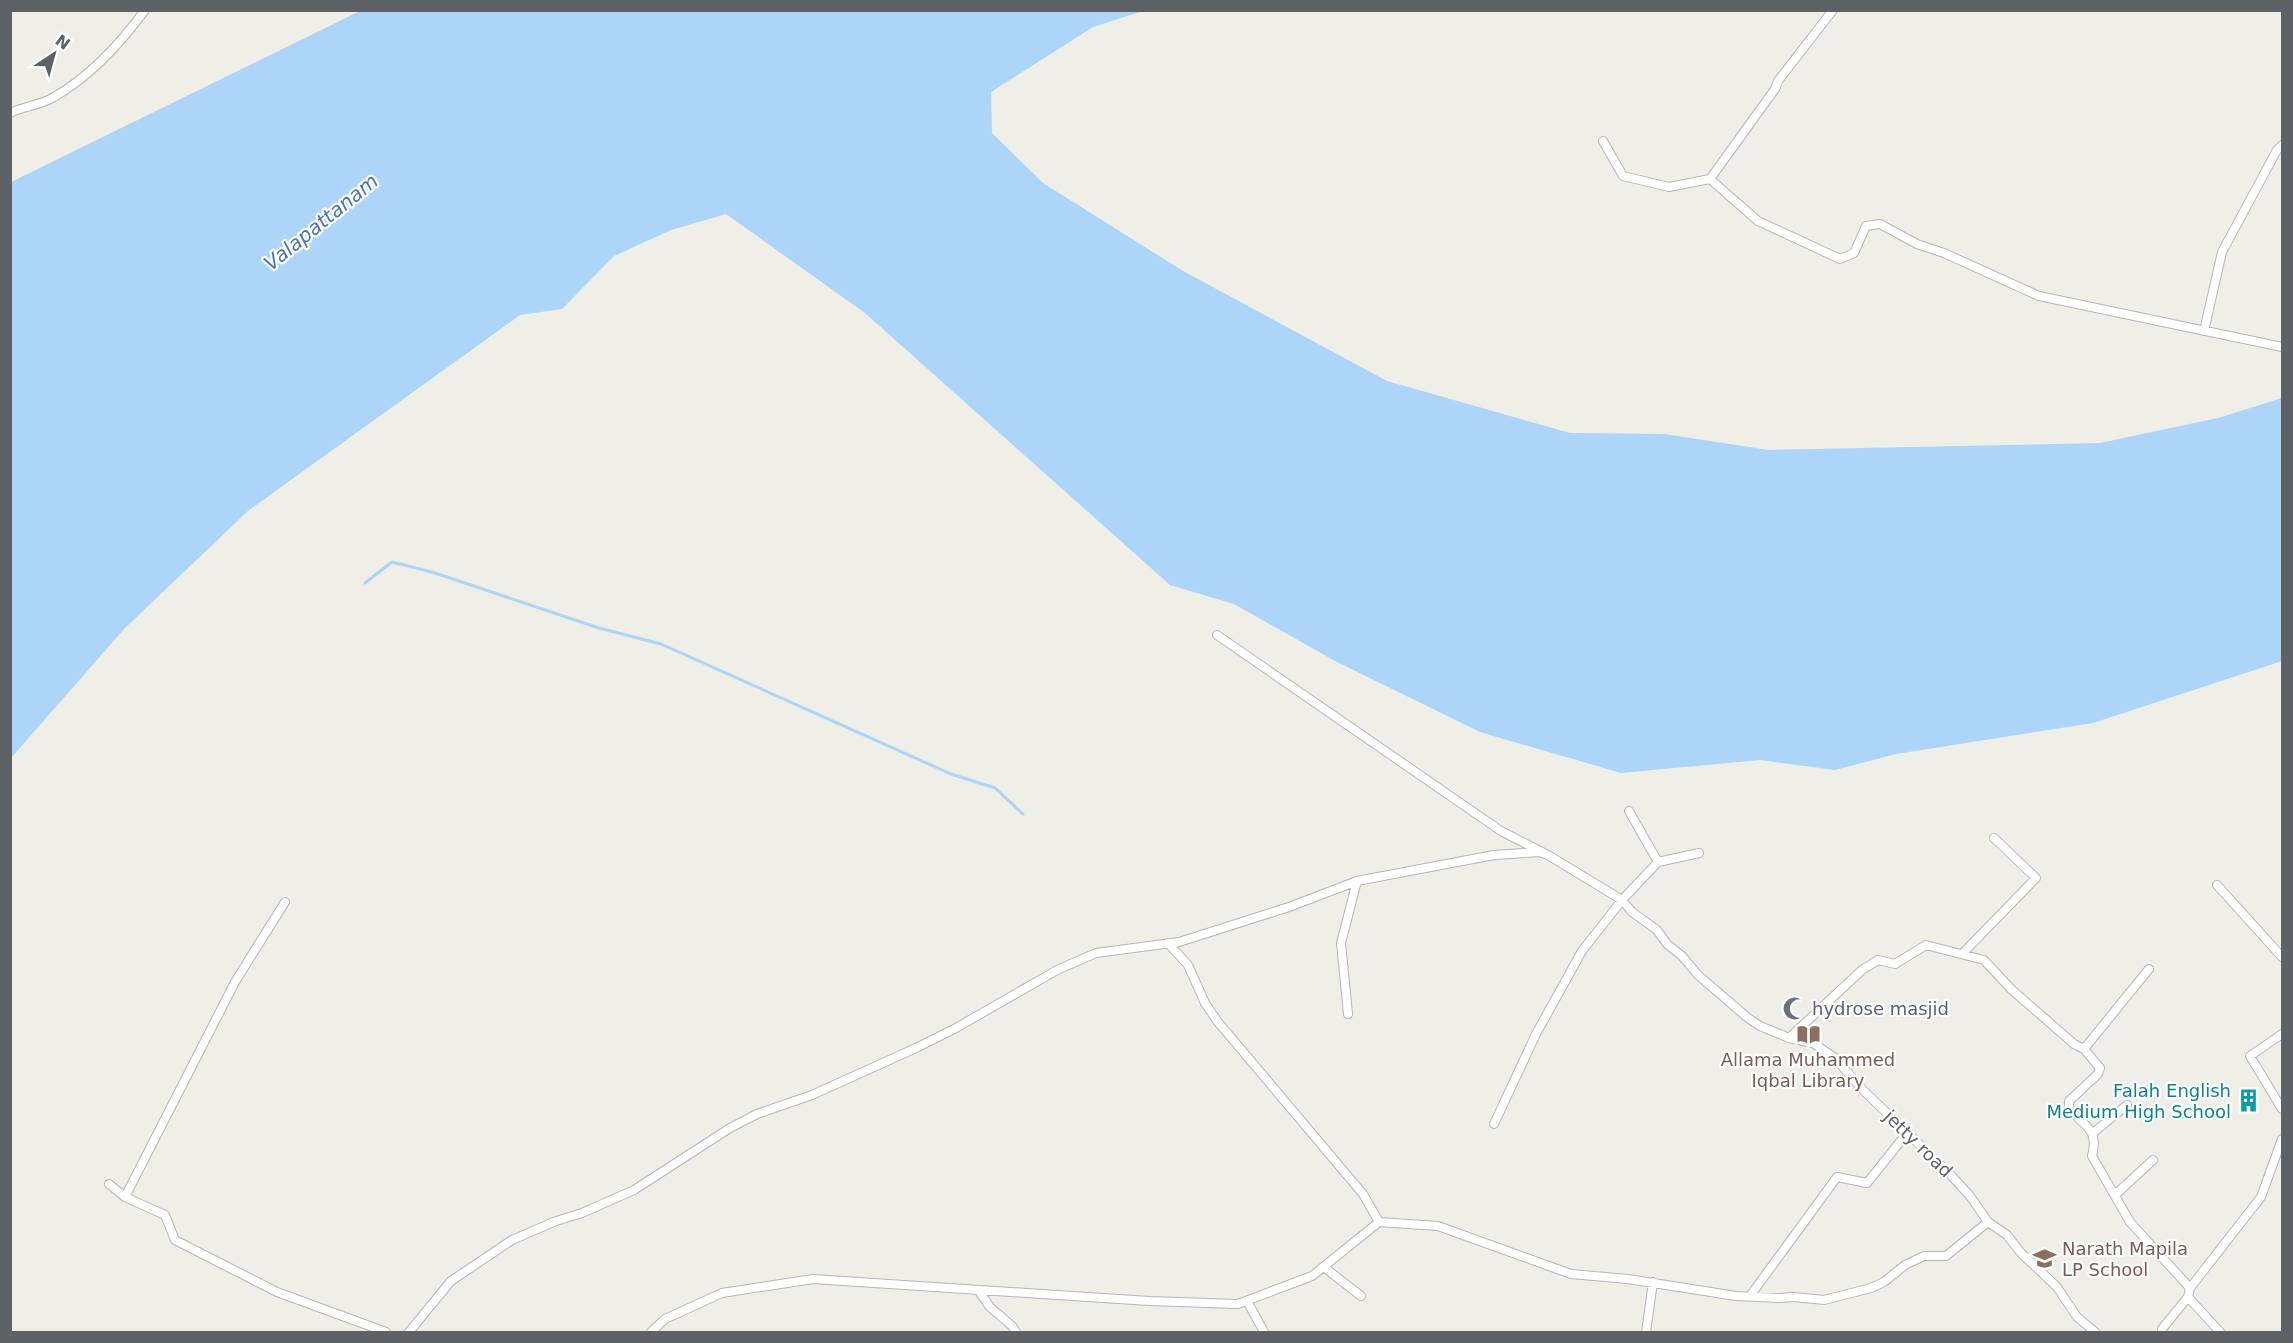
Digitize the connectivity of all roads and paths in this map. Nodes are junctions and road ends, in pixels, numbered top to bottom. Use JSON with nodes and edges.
{"nodes":[{"id":1,"x":145,"y":10,"type":"edge"},
{"id":2,"x":1833,"y":10,"type":"edge"},
{"id":3,"x":10,"y":113,"type":"edge"},
{"id":4,"x":1603,"y":141,"type":"dead end"},
{"id":5,"x":2283,"y":145,"type":"edge"},
{"id":6,"x":1710,"y":179,"type":"junction"},
{"id":7,"x":2204,"y":331,"type":"junction"},
{"id":8,"x":2283,"y":347,"type":"edge"},
{"id":9,"x":1217,"y":635,"type":"dead end"},
{"id":10,"x":1629,"y":811,"type":"dead end"},
{"id":11,"x":1994,"y":838,"type":"dead end"},
{"id":12,"x":1699,"y":853,"type":"dead end"},
{"id":13,"x":1548,"y":855,"type":"junction"},
{"id":14,"x":1658,"y":862,"type":"junction"},
{"id":15,"x":1357,"y":881,"type":"junction"},
{"id":16,"x":2217,"y":885,"type":"dead end"},
{"id":17,"x":1622,"y":900,"type":"junction"},
{"id":18,"x":285,"y":902,"type":"dead end"},
{"id":19,"x":1168,"y":943,"type":"junction"},
{"id":20,"x":1963,"y":953,"type":"junction"},
{"id":21,"x":2283,"y":957,"type":"edge"},
{"id":22,"x":2149,"y":969,"type":"dead end"},
{"id":23,"x":1348,"y":1014,"type":"dead end"},
{"id":24,"x":2283,"y":1034,"type":"edge"},
{"id":25,"x":1789,"y":1038,"type":"junction"},
{"id":26,"x":2084,"y":1049,"type":"junction"},
{"id":27,"x":2127,"y":1105,"type":"dead end"},
{"id":28,"x":2283,"y":1108,"type":"edge"},
{"id":29,"x":1494,"y":1124,"type":"dead end"},
{"id":30,"x":1908,"y":1132,"type":"junction"},
{"id":31,"x":2093,"y":1133,"type":"junction"},
{"id":32,"x":2283,"y":1139,"type":"edge"},
{"id":33,"x":2153,"y":1160,"type":"dead end"},
{"id":34,"x":109,"y":1184,"type":"dead end"},
{"id":35,"x":2115,"y":1195,"type":"junction"},
{"id":36,"x":125,"y":1197,"type":"junction"},
{"id":37,"x":1379,"y":1222,"type":"junction"},
{"id":38,"x":1988,"y":1222,"type":"junction"},
{"id":39,"x":1324,"y":1267,"type":"junction"},
{"id":40,"x":1653,"y":1282,"type":"junction"},
{"id":41,"x":2190,"y":1288,"type":"junction"},
{"id":42,"x":978,"y":1290,"type":"junction"},
{"id":43,"x":1361,"y":1296,"type":"dead end"},
{"id":44,"x":1750,"y":1296,"type":"junction"},
{"id":45,"x":2188,"y":1298,"type":"junction"},
{"id":46,"x":1246,"y":1301,"type":"junction"},
{"id":47,"x":2162,"y":1329,"type":"dead end"},
{"id":48,"x":386,"y":1332,"type":"edge"},
{"id":49,"x":409,"y":1332,"type":"edge"},
{"id":50,"x":651,"y":1332,"type":"edge"},
{"id":51,"x":1016,"y":1332,"type":"edge"},
{"id":52,"x":1264,"y":1332,"type":"edge"},
{"id":53,"x":1646,"y":1332,"type":"edge"},
{"id":54,"x":2095,"y":1332,"type":"edge"},
{"id":55,"x":2220,"y":1332,"type":"edge"}],
"edges":[{"from":1,"to":3,"type":"street"},
{"from":2,"to":6,"type":"street"},
{"from":4,"to":6,"type":"street"},
{"from":5,"to":7,"type":"street"},
{"from":6,"to":7,"type":"street"},
{"from":7,"to":8,"type":"street"},
{"from":9,"to":13,"type":"street","name":"jetty road"},
{"from":10,"to":14,"type":"street"},
{"from":11,"to":20,"type":"street"},
{"from":12,"to":14,"type":"street"},
{"from":13,"to":15,"type":"street"},
{"from":13,"to":17,"type":"street","name":"jetty road"},
{"from":14,"to":17,"type":"street"},
{"from":15,"to":19,"type":"street"},
{"from":15,"to":23,"type":"street"},
{"from":16,"to":21,"type":"street"},
{"from":17,"to":25,"type":"street","name":"jetty road"},
{"from":17,"to":29,"type":"street"},
{"from":18,"to":36,"type":"street"},
{"from":19,"to":37,"type":"street"},
{"from":19,"to":49,"type":"street"},
{"from":20,"to":25,"type":"street"},
{"from":20,"to":26,"type":"street"},
{"from":22,"to":26,"type":"street"},
{"from":24,"to":28,"type":"street"},
{"from":25,"to":30,"type":"street","name":"jetty road"},
{"from":26,"to":31,"type":"street"},
{"from":27,"to":31,"type":"street"},
{"from":30,"to":38,"type":"street","name":"jetty road"},
{"from":30,"to":44,"type":"street"},
{"from":31,"to":35,"type":"street"},
{"from":32,"to":41,"type":"street"},
{"from":33,"to":35,"type":"street"},
{"from":34,"to":36,"type":"street"},
{"from":35,"to":41,"type":"street"},
{"from":36,"to":48,"type":"street"},
{"from":37,"to":39,"type":"street"},
{"from":37,"to":40,"type":"street"},
{"from":38,"to":44,"type":"street"},
{"from":38,"to":54,"type":"street","name":"jetty road"},
{"from":39,"to":43,"type":"street"},
{"from":39,"to":46,"type":"street"},
{"from":40,"to":44,"type":"street"},
{"from":40,"to":53,"type":"street"},
{"from":41,"to":45,"type":"street"},
{"from":42,"to":46,"type":"street"},
{"from":42,"to":50,"type":"street"},
{"from":42,"to":51,"type":"street"},
{"from":45,"to":47,"type":"street"},
{"from":45,"to":55,"type":"street"},
{"from":46,"to":52,"type":"street"}]}
